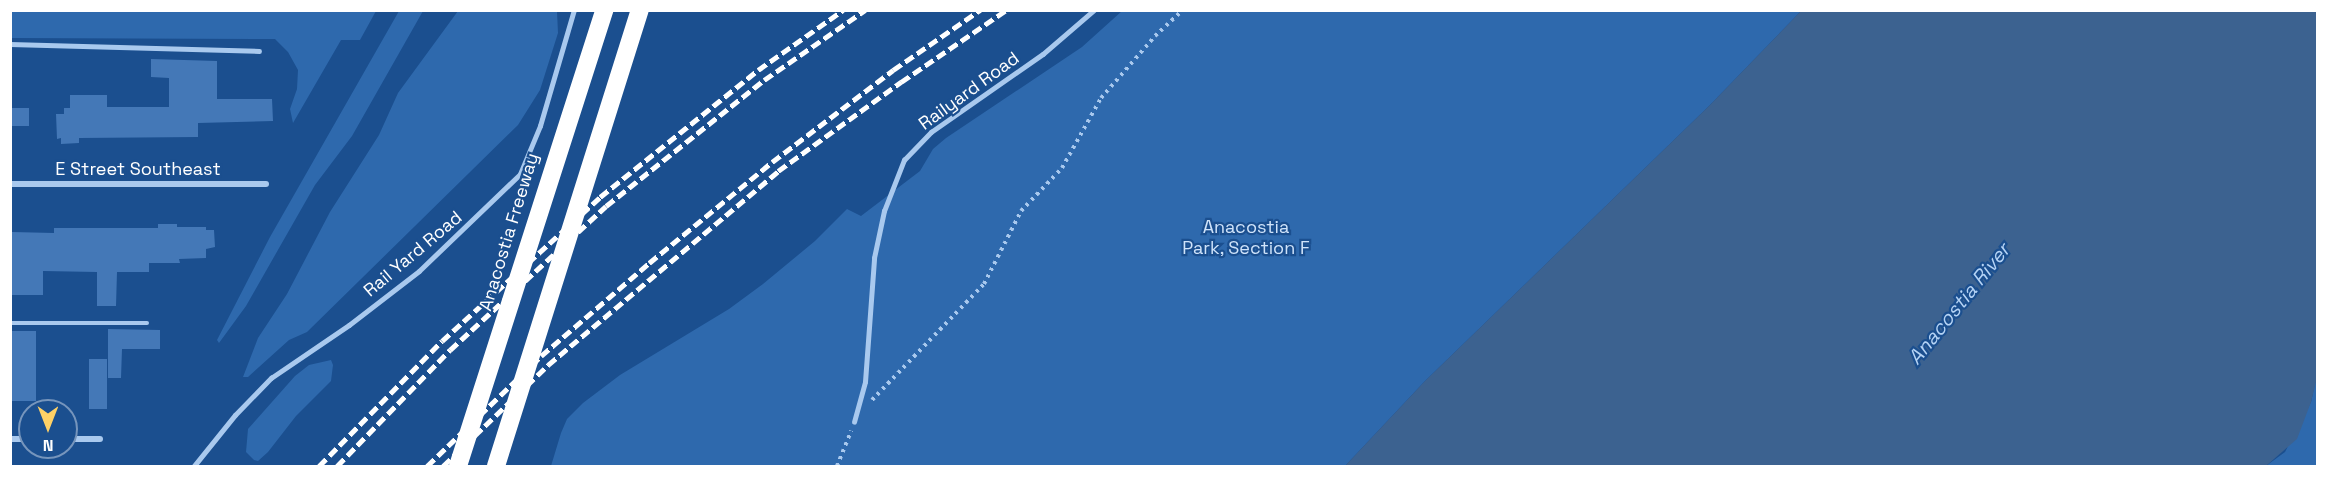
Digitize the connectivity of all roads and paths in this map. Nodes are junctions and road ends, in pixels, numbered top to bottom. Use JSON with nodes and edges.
{"nodes":[{"id":1,"x":574,"y":10,"type":"edge"},
{"id":2,"x":604,"y":10,"type":"edge"},
{"id":3,"x":640,"y":10,"type":"edge"},
{"id":4,"x":1094,"y":10,"type":"edge"},
{"id":5,"x":1183,"y":10,"type":"edge"},
{"id":6,"x":10,"y":44,"type":"edge"},
{"id":7,"x":259,"y":51,"type":"dead end"},
{"id":8,"x":10,"y":184,"type":"edge"},
{"id":9,"x":266,"y":184,"type":"dead end"},
{"id":10,"x":10,"y":323,"type":"edge"},
{"id":11,"x":147,"y":323,"type":"dead end"},
{"id":12,"x":854,"y":422,"type":"junction"},
{"id":13,"x":78,"y":439,"type":"edge"},
{"id":14,"x":100,"y":439,"type":"dead end"},
{"id":15,"x":194,"y":466,"type":"edge"},
{"id":16,"x":458,"y":466,"type":"edge"},
{"id":17,"x":496,"y":466,"type":"edge"},
{"id":18,"x":837,"y":466,"type":"edge"}],
"edges":[{"from":1,"to":15,"type":"lane","name":"Rail Yard Road"},
{"from":2,"to":16,"type":"highway","name":"Anacostia Freeway","bridge":true},
{"from":3,"to":17,"type":"highway","bridge":true},
{"from":4,"to":12,"type":"lane","name":"Railyard Road"},
{"from":5,"to":12,"type":"path"},
{"from":6,"to":7,"type":"lane"},
{"from":8,"to":9,"type":"street","name":"E Street Southeast"},
{"from":10,"to":11,"type":"lane"},
{"from":12,"to":18,"type":"path"},
{"from":13,"to":14,"type":"street"}]}
